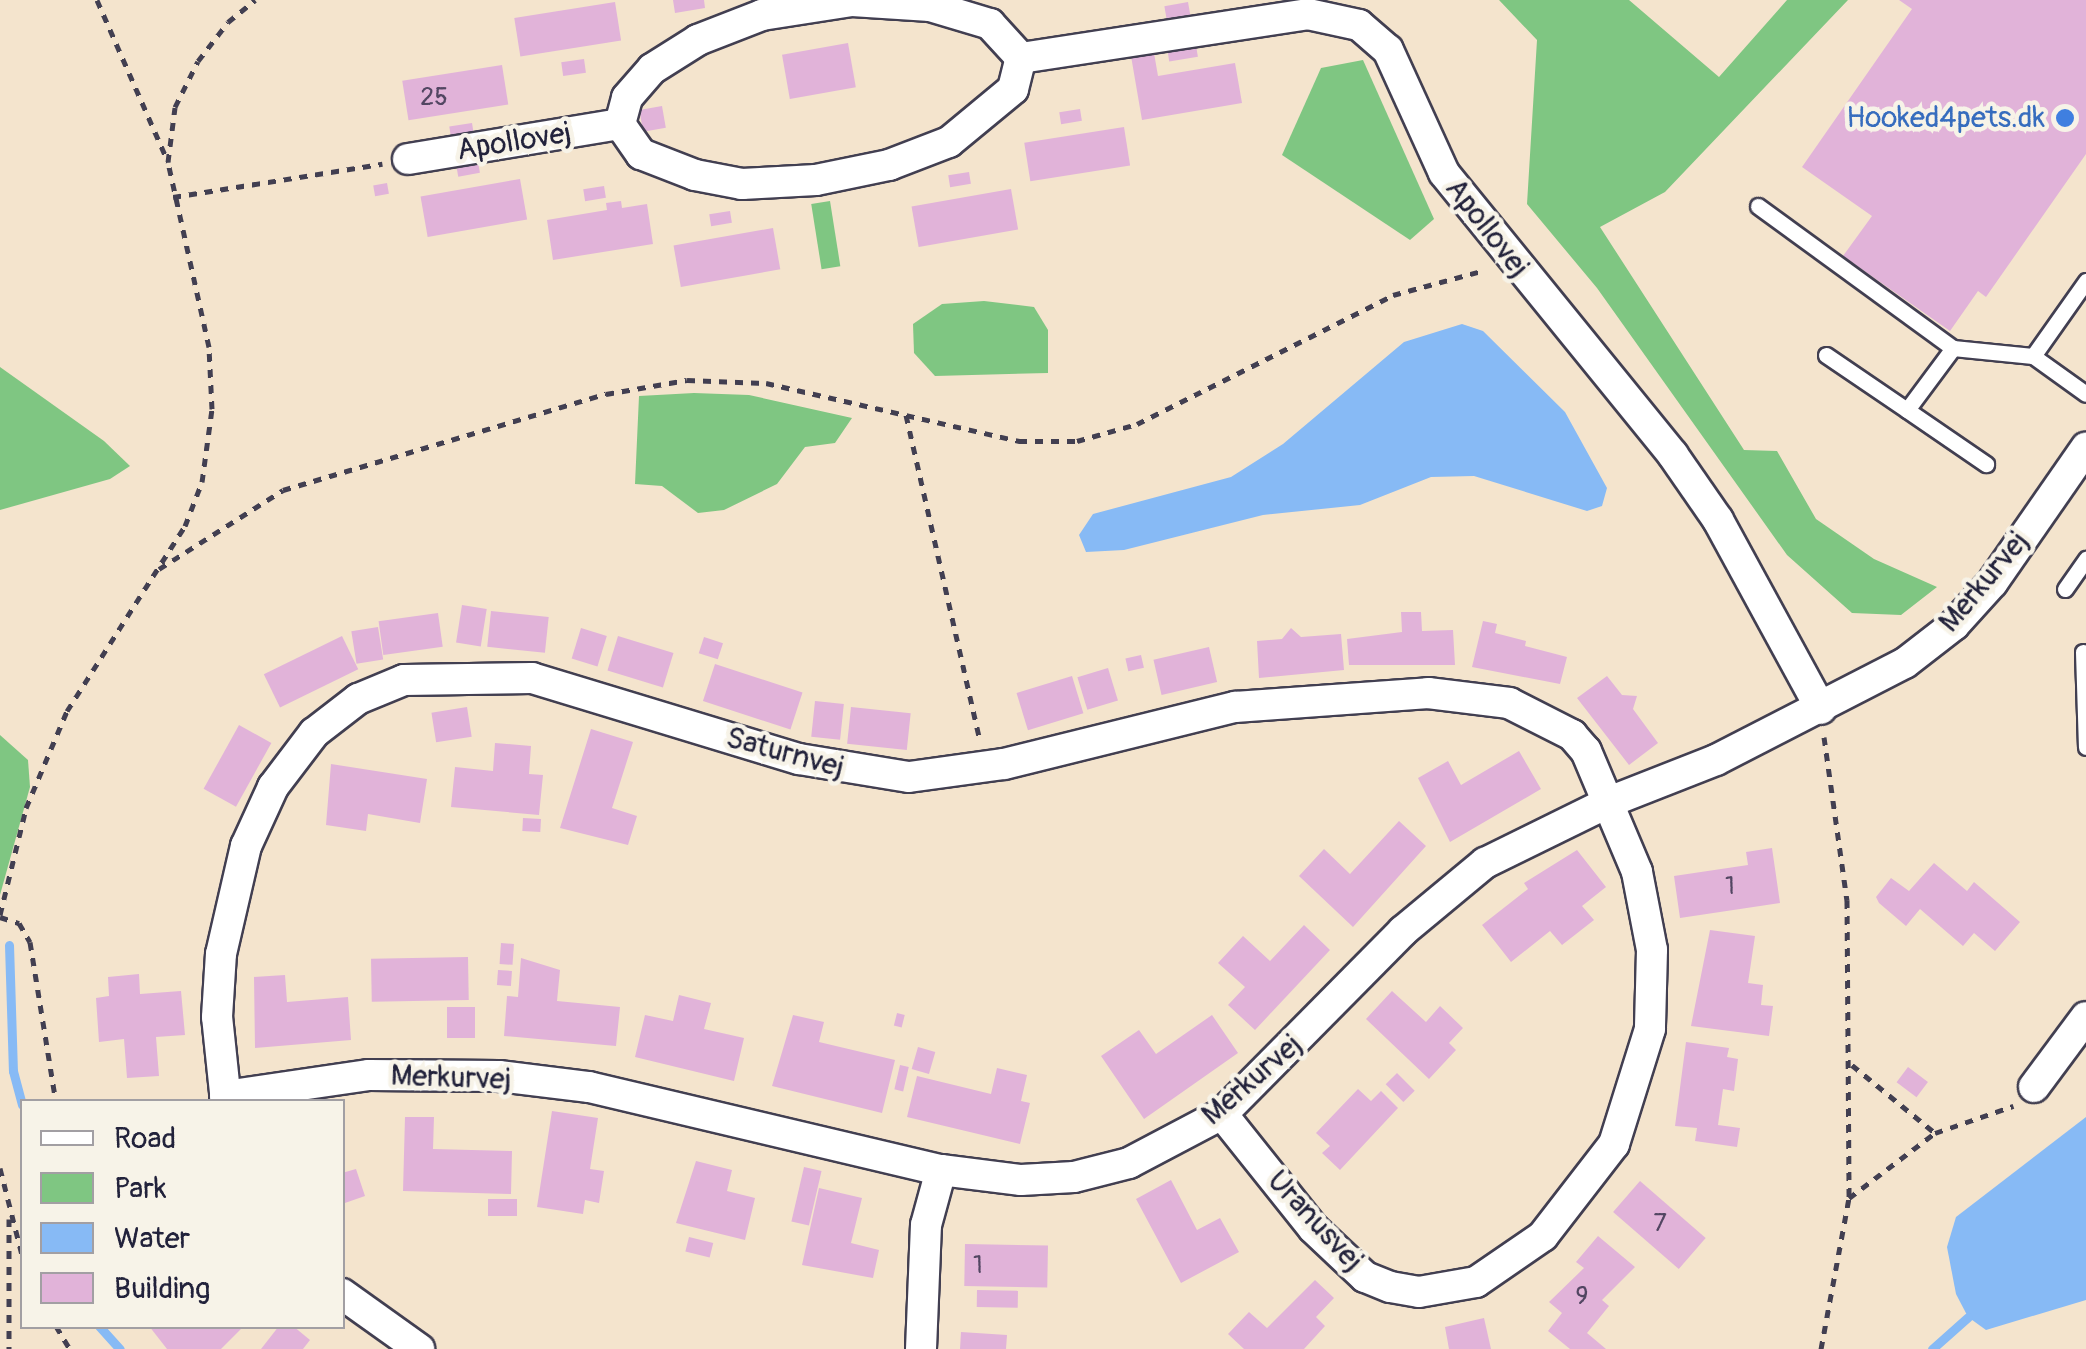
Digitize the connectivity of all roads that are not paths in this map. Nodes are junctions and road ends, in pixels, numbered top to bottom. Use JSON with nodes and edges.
{"nodes":[{"id":1,"x":1021,"y":58,"type":"junction"},
{"id":2,"x":620,"y":124,"type":"junction"},
{"id":3,"x":408,"y":159,"type":"road end"},
{"id":4,"x":1758,"y":206,"type":"dead end"},
{"id":5,"x":2086,"y":281,"type":"edge"},
{"id":6,"x":1953,"y":348,"type":"junction"},
{"id":7,"x":1826,"y":355,"type":"dead end"},
{"id":8,"x":2032,"y":356,"type":"junction"},
{"id":9,"x":2086,"y":394,"type":"edge"},
{"id":10,"x":1907,"y":410,"type":"junction"},
{"id":11,"x":2086,"y":448,"type":"edge"},
{"id":12,"x":1986,"y":464,"type":"dead end"},
{"id":13,"x":2086,"y":560,"type":"edge"},
{"id":14,"x":2065,"y":589,"type":"dead end"},
{"id":15,"x":2084,"y":652,"type":"dead end"},
{"id":16,"x":1821,"y":709,"type":"junction"},
{"id":17,"x":2086,"y":747,"type":"edge"},
{"id":18,"x":1609,"y":802,"type":"junction"},
{"id":19,"x":2086,"y":1017,"type":"edge"},
{"id":20,"x":2034,"y":1087,"type":"road end"},
{"id":21,"x":225,"y":1099,"type":"edge"},
{"id":22,"x":1222,"y":1114,"type":"junction"},
{"id":23,"x":941,"y":1170,"type":"junction"},
{"id":24,"x":345,"y":1296,"type":"edge"},
{"id":25,"x":419,"y":1349,"type":"edge"},
{"id":26,"x":920,"y":1349,"type":"edge"}],
"edges":[{"from":1,"to":2,"type":"street"},
{"from":1,"to":2,"type":"street"},
{"from":1,"to":16,"type":"street","name":"Apollovej"},
{"from":2,"to":3,"type":"street","name":"Apollovej"},
{"from":4,"to":6,"type":"lane"},
{"from":5,"to":8,"type":"lane"},
{"from":6,"to":8,"type":"lane"},
{"from":6,"to":10,"type":"lane"},
{"from":7,"to":10,"type":"lane"},
{"from":8,"to":9,"type":"lane"},
{"from":10,"to":12,"type":"lane"},
{"from":11,"to":16,"type":"street","name":"Merkurvej"},
{"from":13,"to":14,"type":"lane"},
{"from":15,"to":17,"type":"lane"},
{"from":16,"to":18,"type":"street","name":"Merkurvej"},
{"from":18,"to":21,"type":"street","name":"Saturnvej"},
{"from":18,"to":22,"type":"street","name":"Merkurvej"},
{"from":18,"to":22,"type":"street","name":"Uranusvej"},
{"from":19,"to":20,"type":"street"},
{"from":21,"to":23,"type":"street","name":"Merkurvej"},
{"from":22,"to":23,"type":"street","name":"Merkurvej"},
{"from":23,"to":26,"type":"street"},
{"from":24,"to":25,"type":"street"}]}
